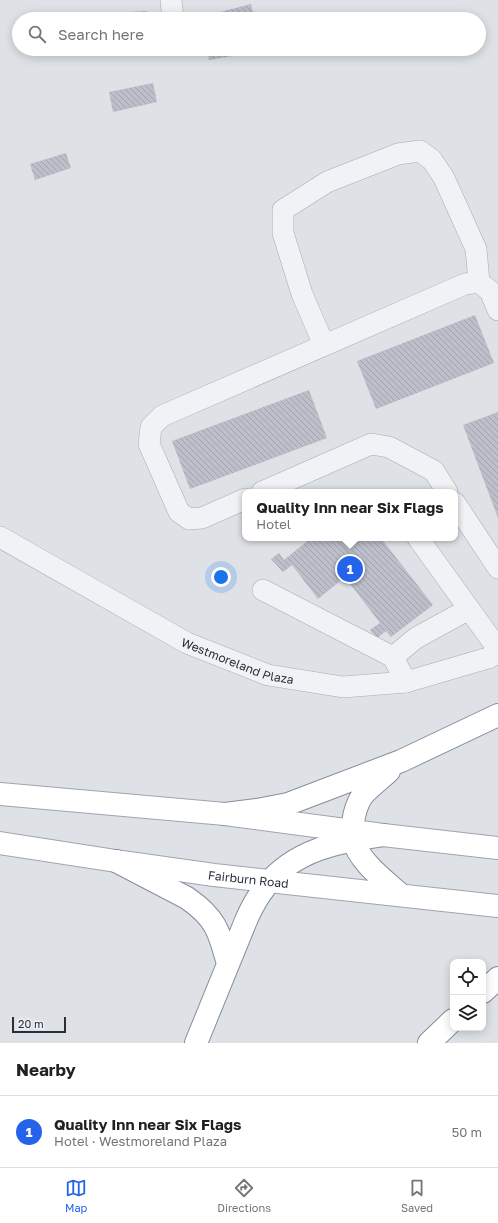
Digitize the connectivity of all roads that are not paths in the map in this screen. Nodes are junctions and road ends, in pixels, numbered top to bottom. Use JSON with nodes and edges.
{"nodes":[{"id":1,"x":171,"y":0,"type":"edge"},
{"id":2,"x":172,"y":12,"type":"edge"},
{"id":3,"x":479,"y":282,"type":"junction"},
{"id":4,"x":498,"y":310,"type":"edge"},
{"id":5,"x":324,"y":345,"type":"junction"},
{"id":6,"x":269,"y":489,"type":"edge"},
{"id":7,"x":445,"y":489,"type":"edge"},
{"id":8,"x":242,"y":500,"type":"edge"},
{"id":9,"x":458,"y":508,"type":"edge"},
{"id":10,"x":0,"y":537,"type":"edge"},
{"id":11,"x":420,"y":541,"type":"edge"},
{"id":12,"x":498,"y":568,"type":"edge"},
{"id":13,"x":263,"y":590,"type":"dead end"},
{"id":14,"x":469,"y":609,"type":"junction"},
{"id":15,"x":498,"y":650,"type":"edge"},
{"id":16,"x":498,"y":653,"type":"edge"},
{"id":17,"x":393,"y":657,"type":"junction"},
{"id":18,"x":406,"y":682,"type":"junction"},
{"id":19,"x":498,"y":716,"type":"edge"},
{"id":20,"x":401,"y":761,"type":"junction"},
{"id":21,"x":0,"y":794,"type":"edge"},
{"id":22,"x":225,"y":814,"type":"junction"},
{"id":23,"x":353,"y":835,"type":"junction"},
{"id":24,"x":0,"y":843,"type":"edge"},
{"id":25,"x":498,"y":848,"type":"edge"},
{"id":26,"x":116,"y":862,"type":"junction"},
{"id":27,"x":271,"y":880,"type":"junction"},
{"id":28,"x":400,"y":894,"type":"junction"},
{"id":29,"x":498,"y":906,"type":"edge"},
{"id":30,"x":228,"y":964,"type":"junction"},
{"id":31,"x":498,"y":978,"type":"edge"},
{"id":32,"x":486,"y":989,"type":"edge"},
{"id":33,"x":450,"y":1023,"type":"edge"},
{"id":34,"x":196,"y":1043,"type":"edge"},
{"id":35,"x":428,"y":1043,"type":"edge"}],
"edges":[{"from":1,"to":2,"type":"street"},
{"from":3,"to":4,"type":"street"},
{"from":3,"to":5,"type":"street"},
{"from":3,"to":5,"type":"street"},
{"from":5,"to":8,"type":"street"},
{"from":6,"to":7,"type":"street"},
{"from":9,"to":12,"type":"street"},
{"from":10,"to":18,"type":"street","name":"Westmoreland Plaza"},
{"from":11,"to":14,"type":"street"},
{"from":13,"to":17,"type":"street"},
{"from":14,"to":15,"type":"street"},
{"from":14,"to":17,"type":"street"},
{"from":16,"to":18,"type":"street","name":"Westmoreland Plaza"},
{"from":17,"to":18,"type":"street"},
{"from":19,"to":20,"type":"main road"},
{"from":20,"to":22,"type":"main road"},
{"from":20,"to":23,"type":"main road"},
{"from":21,"to":22,"type":"main road"},
{"from":22,"to":23,"type":"main road"},
{"from":23,"to":25,"type":"main road"},
{"from":23,"to":27,"type":"main road"},
{"from":23,"to":28,"type":"main road"},
{"from":24,"to":26,"type":"main road","name":"Fairburn Road"},
{"from":26,"to":27,"type":"main road","name":"Fairburn Road"},
{"from":26,"to":30,"type":"main road"},
{"from":27,"to":28,"type":"main road","name":"Fairburn Road"},
{"from":27,"to":30,"type":"main road"},
{"from":28,"to":29,"type":"main road","name":"Fairburn Road"},
{"from":30,"to":34,"type":"main road"},
{"from":31,"to":32,"type":"main road"},
{"from":33,"to":35,"type":"main road"}]}
